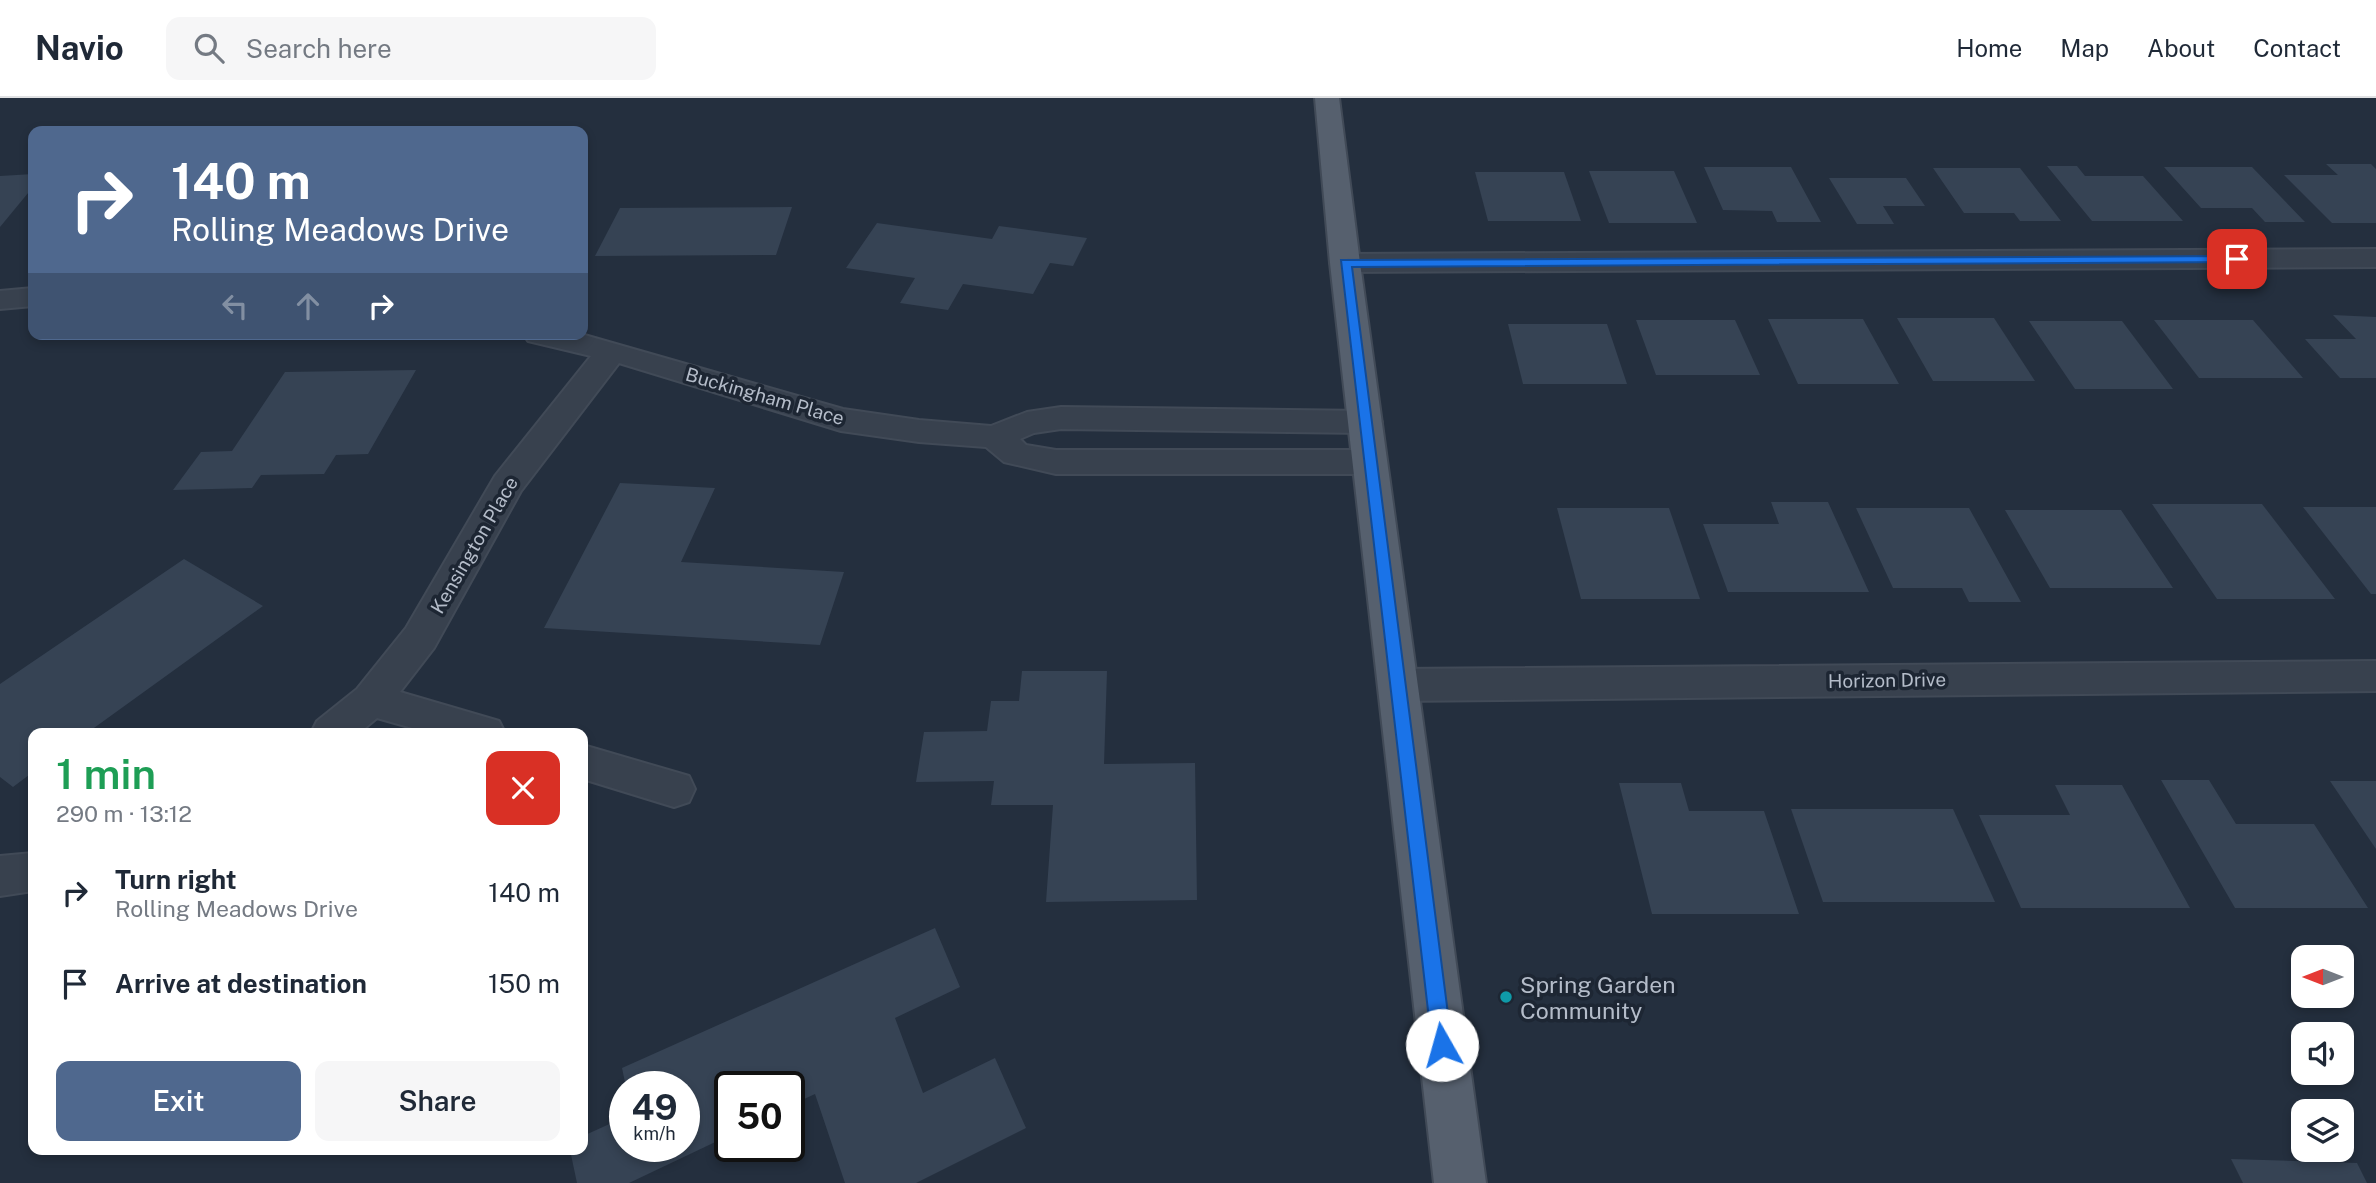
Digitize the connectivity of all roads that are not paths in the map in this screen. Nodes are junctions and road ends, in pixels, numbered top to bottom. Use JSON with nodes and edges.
{"nodes":[{"id":1,"x":1327,"y":98,"type":"edge"},
{"id":2,"x":2376,"y":258,"type":"edge"},
{"id":3,"x":1345,"y":263,"type":"junction"},
{"id":4,"x":28,"y":297,"type":"edge"},
{"id":5,"x":0,"y":300,"type":"edge"},
{"id":6,"x":565,"y":340,"type":"edge"},
{"id":7,"x":612,"y":351,"type":"junction"},
{"id":8,"x":1365,"y":422,"type":"junction"},
{"id":9,"x":995,"y":437,"type":"junction"},
{"id":10,"x":1370,"y":462,"type":"junction"},
{"id":11,"x":2376,"y":676,"type":"edge"},
{"id":12,"x":1398,"y":685,"type":"junction"},
{"id":13,"x":371,"y":700,"type":"junction"},
{"id":14,"x":337,"y":728,"type":"edge"},
{"id":15,"x":468,"y":728,"type":"edge"},
{"id":16,"x":588,"y":763,"type":"edge"},
{"id":17,"x":674,"y":789,"type":"dead end"},
{"id":18,"x":28,"y":873,"type":"edge"},
{"id":19,"x":0,"y":876,"type":"edge"},
{"id":20,"x":1460,"y":1183,"type":"edge"}],
"edges":[{"from":1,"to":3,"type":"main road"},
{"from":2,"to":3,"type":"street"},
{"from":3,"to":8,"type":"main road"},
{"from":4,"to":5,"type":"street"},
{"from":6,"to":7,"type":"street","name":"Buckingham Place"},
{"from":7,"to":9,"type":"street","name":"Buckingham Place"},
{"from":7,"to":13,"type":"street","name":"Kensington Place"},
{"from":8,"to":9,"type":"street","name":"Buckingham Place"},
{"from":8,"to":10,"type":"main road"},
{"from":9,"to":10,"type":"street","name":"Buckingham Place"},
{"from":10,"to":12,"type":"main road"},
{"from":11,"to":12,"type":"street","name":"Horizon Drive"},
{"from":12,"to":20,"type":"main road"},
{"from":13,"to":14,"type":"street","name":"Kensington Place"},
{"from":13,"to":15,"type":"street"},
{"from":16,"to":17,"type":"street"},
{"from":18,"to":19,"type":"street"}]}
